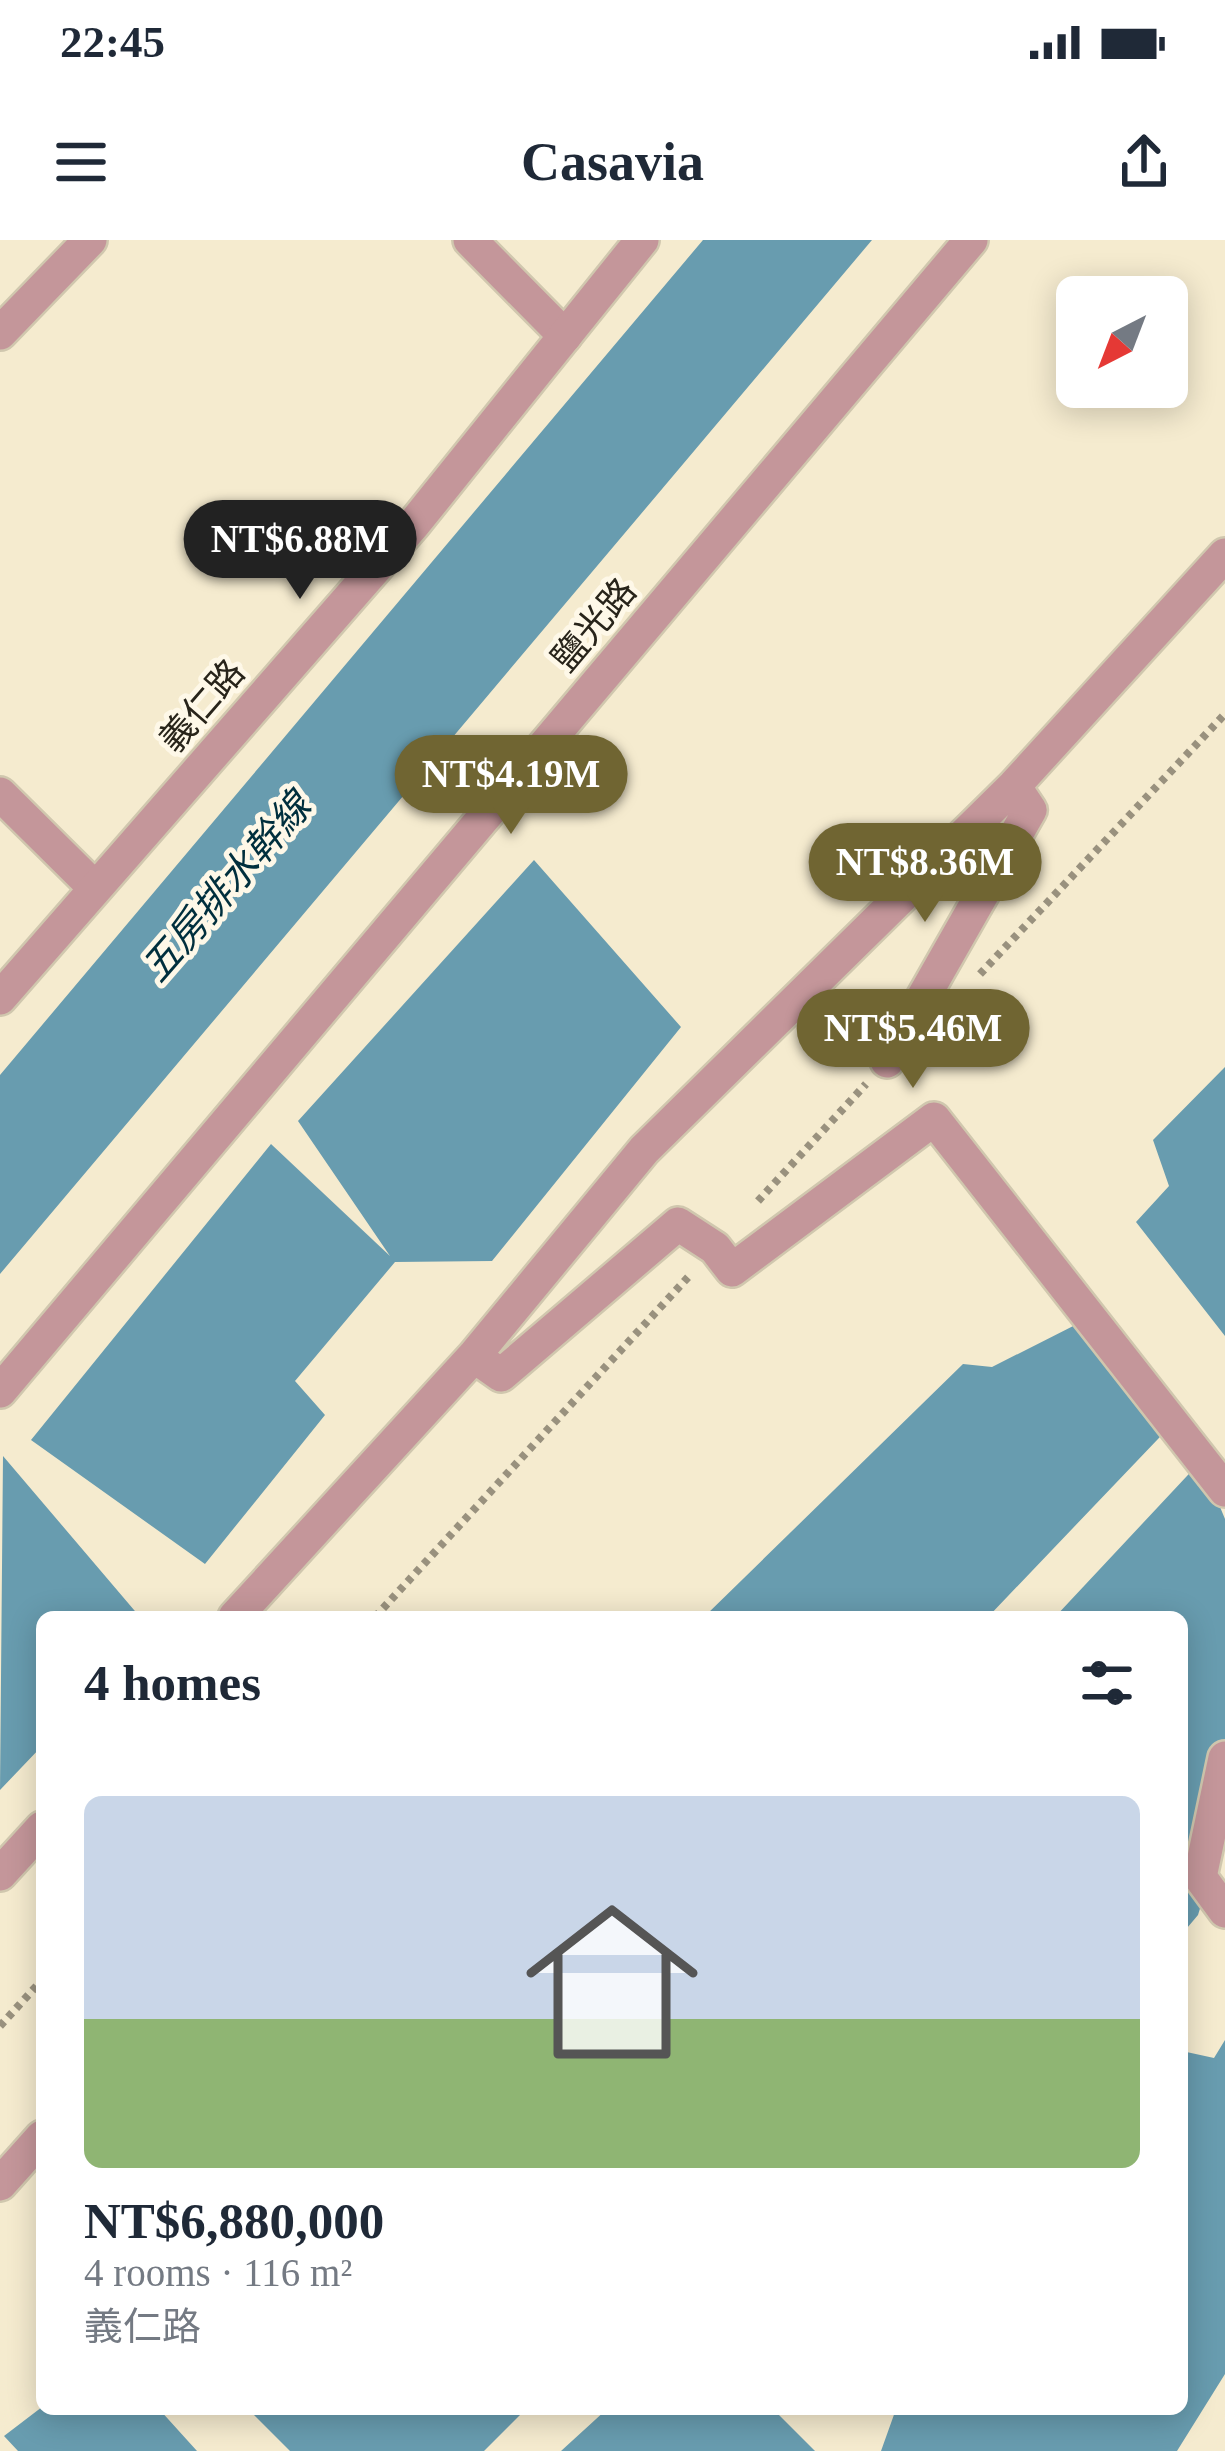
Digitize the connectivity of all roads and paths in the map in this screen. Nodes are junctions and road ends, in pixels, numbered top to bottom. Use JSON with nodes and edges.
{"nodes":[{"id":1,"x":90,"y":240,"type":"edge"},
{"id":2,"x":470,"y":240,"type":"edge"},
{"id":3,"x":642,"y":240,"type":"edge"},
{"id":4,"x":970,"y":240,"type":"edge"},
{"id":5,"x":0,"y":333,"type":"edge"},
{"id":6,"x":565,"y":336,"type":"junction"},
{"id":7,"x":1225,"y":555,"type":"edge"},
{"id":8,"x":1225,"y":714,"type":"edge"},
{"id":9,"x":1014,"y":786,"type":"junction"},
{"id":10,"x":0,"y":794,"type":"edge"},
{"id":11,"x":94,"y":888,"type":"junction"},
{"id":12,"x":963,"y":990,"type":"dead end"},
{"id":13,"x":0,"y":998,"type":"edge"},
{"id":14,"x":887,"y":1060,"type":"dead end"},
{"id":15,"x":474,"y":1356,"type":"junction"},
{"id":16,"x":611,"y":1359,"type":"dead end"},
{"id":17,"x":0,"y":1391,"type":"edge"},
{"id":18,"x":1225,"y":1490,"type":"edge"},
{"id":19,"x":241,"y":1611,"type":"edge"},
{"id":20,"x":380,"y":1611,"type":"edge"},
{"id":21,"x":1225,"y":1759,"type":"edge"},
{"id":22,"x":36,"y":1835,"type":"edge"},
{"id":23,"x":0,"y":1874,"type":"edge"},
{"id":24,"x":1225,"y":1911,"type":"edge"},
{"id":25,"x":36,"y":1987,"type":"edge"},
{"id":26,"x":0,"y":2026,"type":"edge"},
{"id":27,"x":36,"y":2144,"type":"edge"},
{"id":28,"x":0,"y":2184,"type":"edge"}],
"edges":[{"from":1,"to":5,"type":"street"},
{"from":2,"to":6,"type":"street"},
{"from":3,"to":6,"type":"street","name":"義仁路"},
{"from":4,"to":17,"type":"street","name":"鹽光路"},
{"from":6,"to":11,"type":"street","name":"義仁路"},
{"from":7,"to":9,"type":"street"},
{"from":8,"to":12,"type":"path"},
{"from":9,"to":14,"type":"street"},
{"from":9,"to":15,"type":"street"},
{"from":10,"to":11,"type":"street"},
{"from":11,"to":13,"type":"street","name":"義仁路"},
{"from":15,"to":18,"type":"street"},
{"from":15,"to":19,"type":"street"},
{"from":16,"to":20,"type":"path"},
{"from":21,"to":24,"type":"street"},
{"from":22,"to":23,"type":"street"},
{"from":25,"to":26,"type":"path"},
{"from":27,"to":28,"type":"street"}]}
